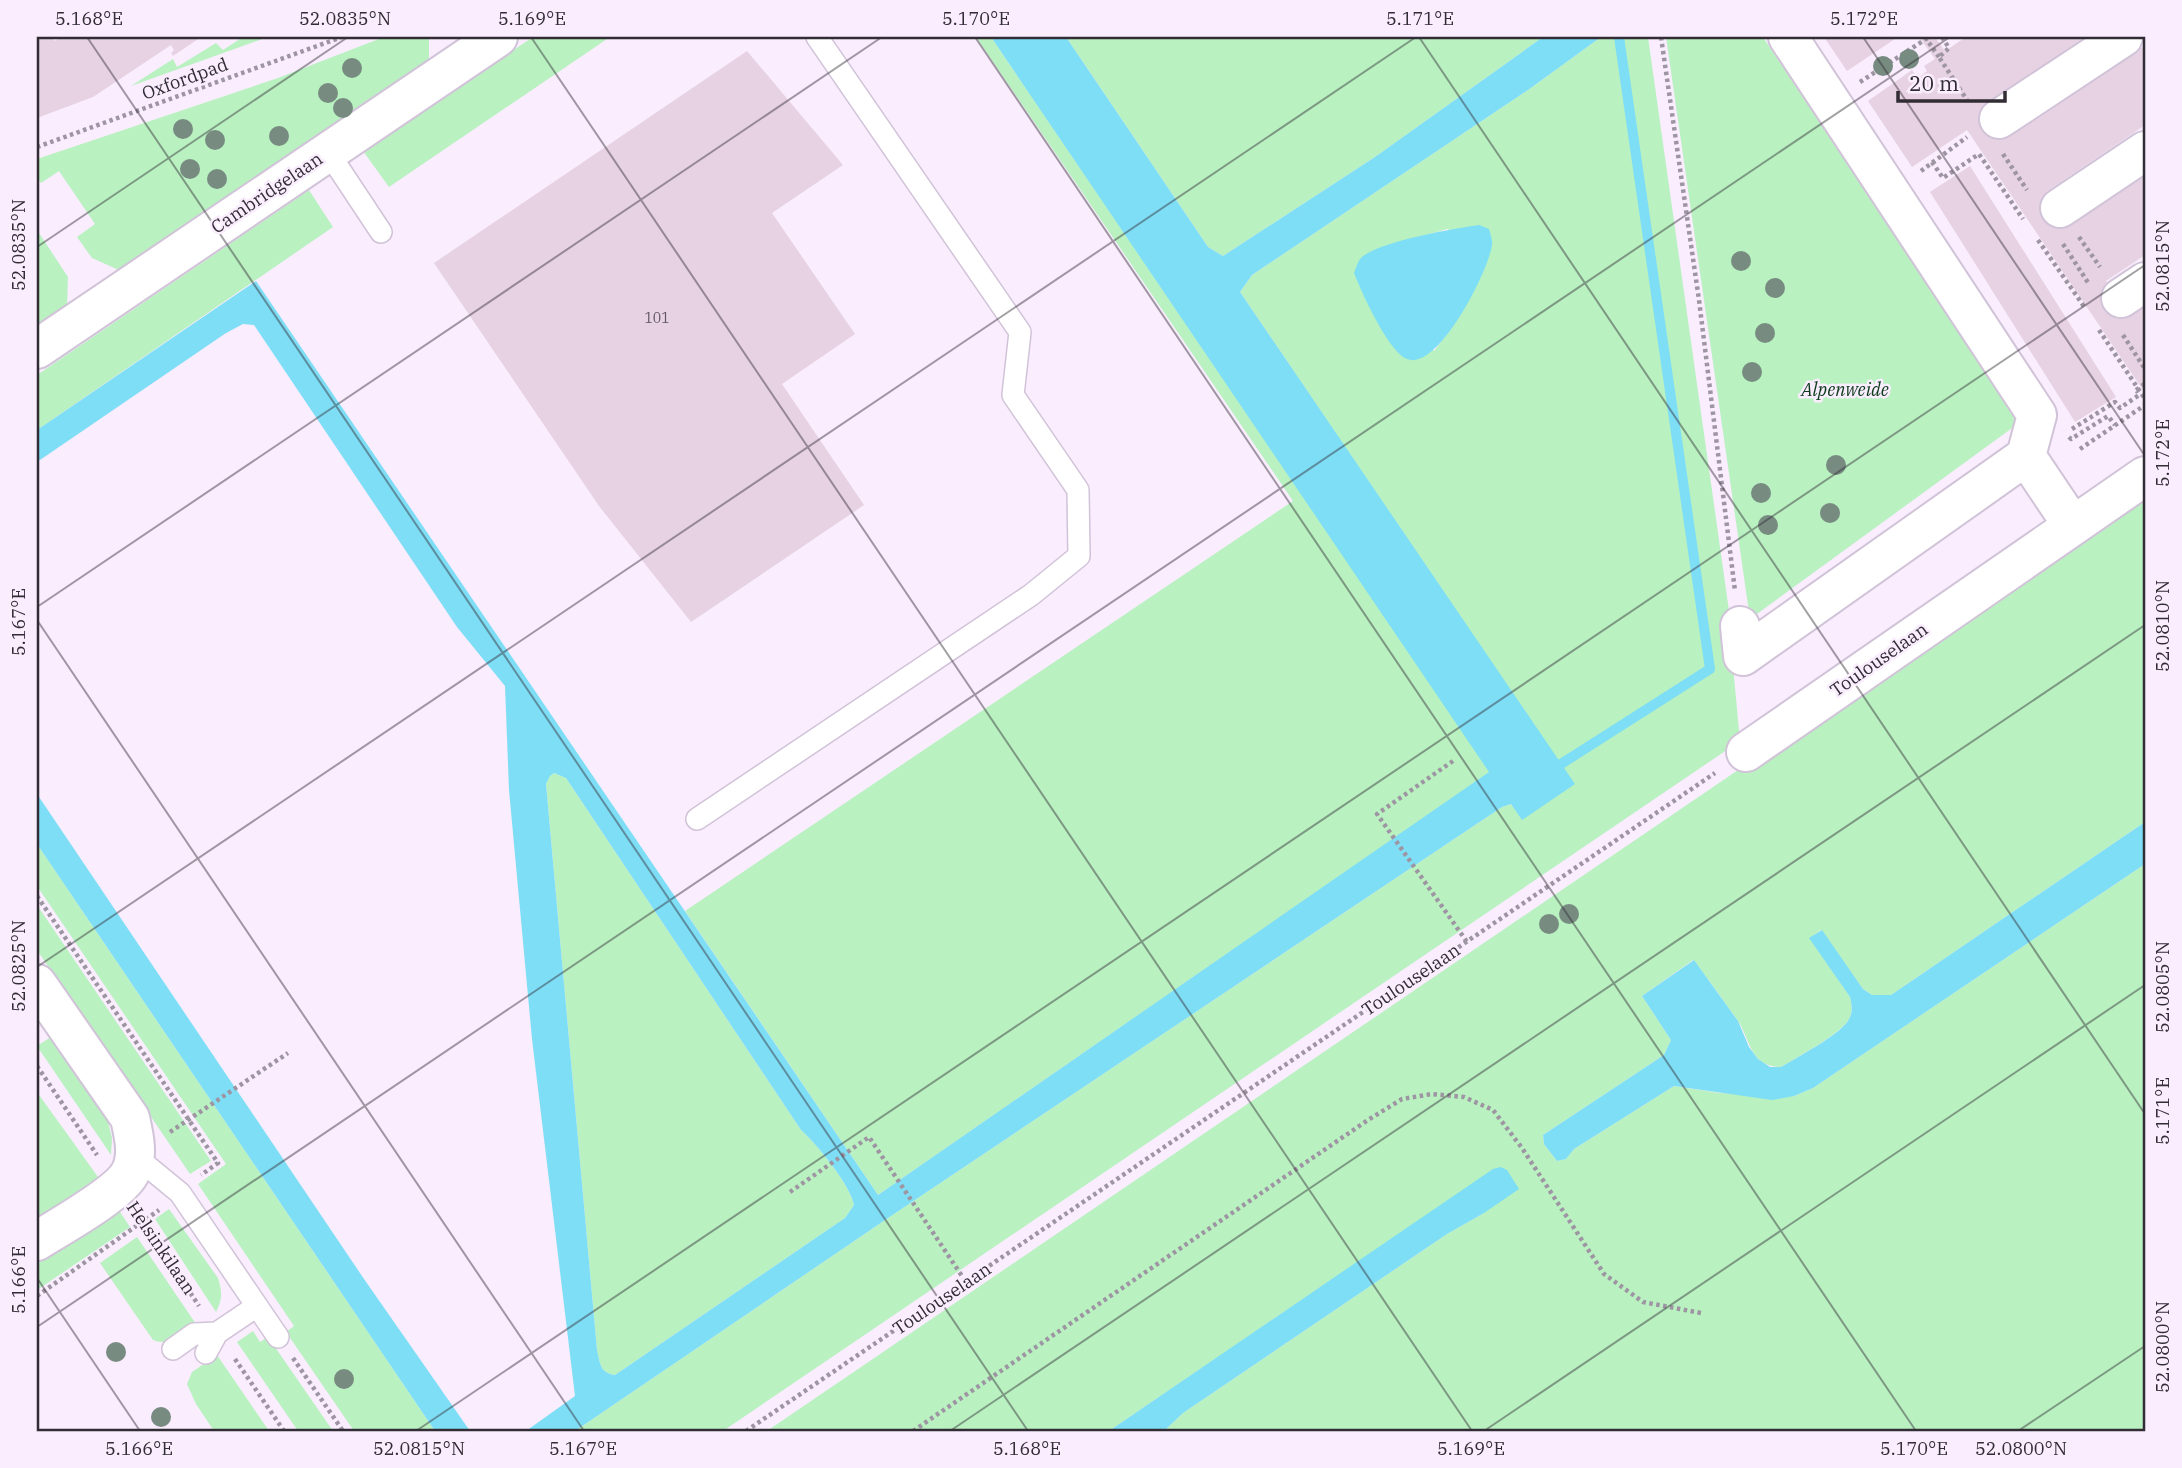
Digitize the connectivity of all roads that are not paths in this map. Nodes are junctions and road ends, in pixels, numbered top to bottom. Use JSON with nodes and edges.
{"nodes":[{"id":1,"x":498,"y":37,"type":"edge"},
{"id":2,"x":817,"y":37,"type":"edge"},
{"id":3,"x":1788,"y":37,"type":"edge"},
{"id":4,"x":2123,"y":37,"type":"edge"},
{"id":5,"x":1985,"y":126,"type":"road end"},
{"id":6,"x":2145,"y":150,"type":"edge"},
{"id":7,"x":328,"y":152,"type":"junction"},
{"id":8,"x":2048,"y":222,"type":"road end"},
{"id":9,"x":381,"y":232,"type":"dead end"},
{"id":10,"x":37,"y":349,"type":"edge"},
{"id":11,"x":2026,"y":456,"type":"junction"},
{"id":12,"x":2145,"y":476,"type":"edge"},
{"id":13,"x":2073,"y":526,"type":"junction"},
{"id":14,"x":1740,"y":626,"type":"road end"},
{"id":15,"x":1746,"y":752,"type":"road end"},
{"id":16,"x":697,"y":819,"type":"dead end"},
{"id":17,"x":37,"y":984,"type":"edge"},
{"id":18,"x":127,"y":1171,"type":"junction"},
{"id":19,"x":37,"y":1241,"type":"edge"},
{"id":20,"x":257,"y":1306,"type":"junction"},
{"id":21,"x":217,"y":1333,"type":"junction"},
{"id":22,"x":278,"y":1337,"type":"road end"},
{"id":23,"x":173,"y":1349,"type":"dead end"},
{"id":24,"x":206,"y":1353,"type":"dead end"}],
"edges":[{"from":1,"to":7,"type":"street","name":"Cambridgelaan"},
{"from":2,"to":16,"type":"lane"},
{"from":3,"to":11,"type":"street"},
{"from":4,"to":5,"type":"street"},
{"from":6,"to":8,"type":"street"},
{"from":7,"to":9,"type":"lane"},
{"from":7,"to":10,"type":"street","name":"Cambridgelaan"},
{"from":11,"to":13,"type":"street"},
{"from":11,"to":14,"type":"street"},
{"from":12,"to":13,"type":"street","name":"Toulouselaan"},
{"from":13,"to":15,"type":"street","name":"Toulouselaan"},
{"from":17,"to":18,"type":"street"},
{"from":18,"to":19,"type":"street"},
{"from":18,"to":20,"type":"lane"},
{"from":20,"to":21,"type":"lane"},
{"from":20,"to":22,"type":"lane"},
{"from":21,"to":23,"type":"lane"},
{"from":21,"to":24,"type":"lane"}]}
